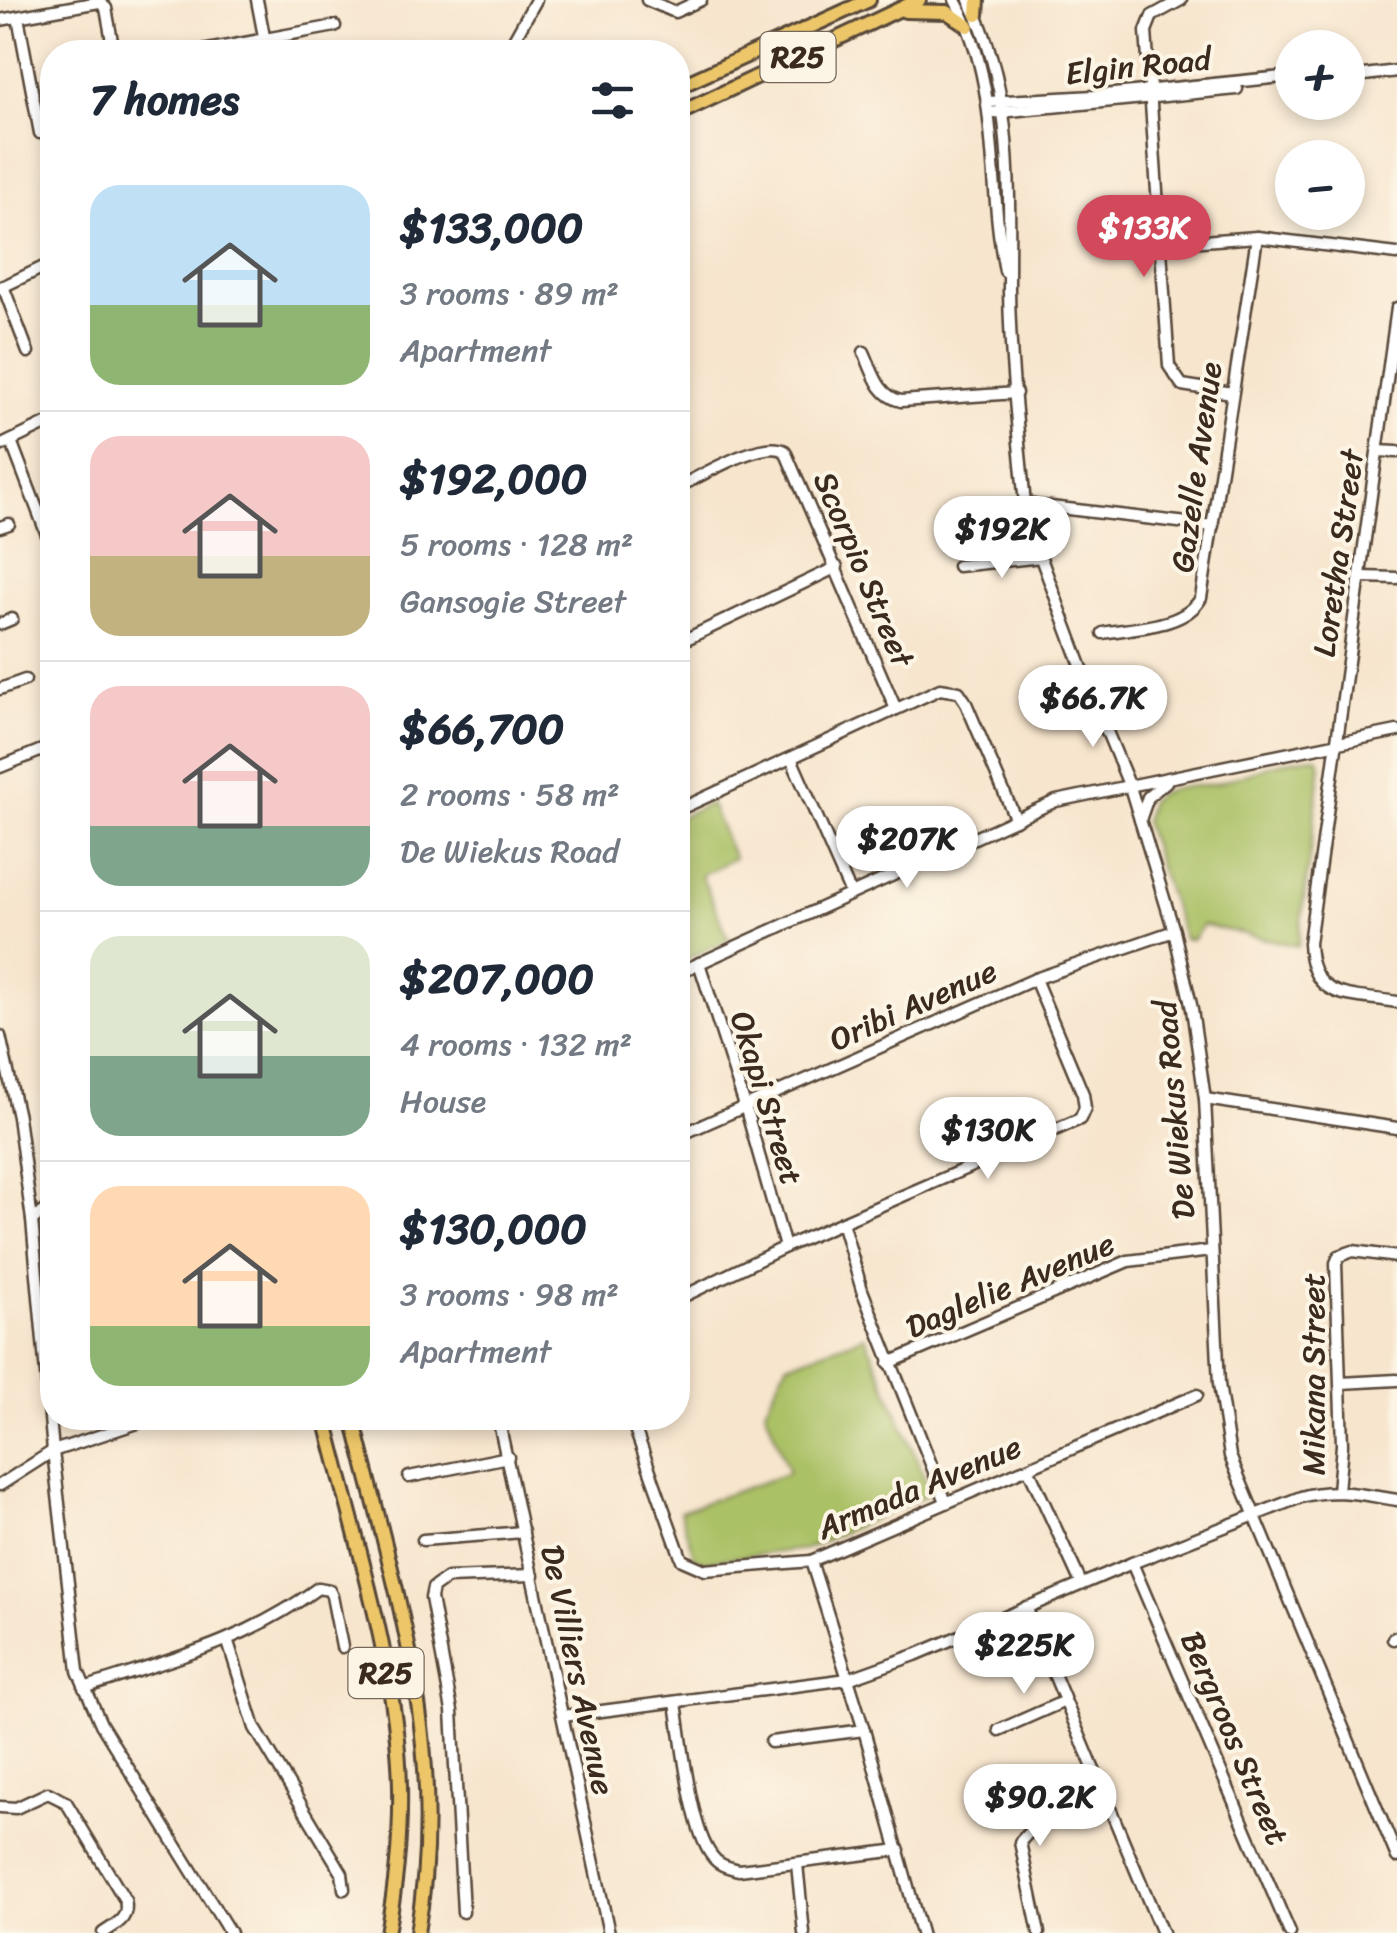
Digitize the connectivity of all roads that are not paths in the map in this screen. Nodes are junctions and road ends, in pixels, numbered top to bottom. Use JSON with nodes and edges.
{"nodes":[{"id":1,"x":257,"y":0,"type":"edge"},
{"id":2,"x":536,"y":0,"type":"edge"},
{"id":3,"x":647,"y":0,"type":"edge"},
{"id":4,"x":701,"y":0,"type":"edge"},
{"id":5,"x":855,"y":0,"type":"edge"},
{"id":6,"x":869,"y":0,"type":"edge"},
{"id":7,"x":919,"y":0,"type":"edge"},
{"id":8,"x":954,"y":0,"type":"edge"},
{"id":9,"x":969,"y":0,"type":"edge"},
{"id":10,"x":978,"y":0,"type":"edge"},
{"id":11,"x":1181,"y":0,"type":"edge"},
{"id":12,"x":892,"y":13,"type":"junction"},
{"id":13,"x":18,"y":17,"type":"junction"},
{"id":14,"x":0,"y":20,"type":"edge"},
{"id":15,"x":973,"y":20,"type":"junction"},
{"id":16,"x":335,"y":26,"type":"dead end"},
{"id":17,"x":264,"y":39,"type":"junction"},
{"id":18,"x":112,"y":40,"type":"edge"},
{"id":19,"x":259,"y":40,"type":"edge"},
{"id":20,"x":513,"y":40,"type":"edge"},
{"id":21,"x":779,"y":40,"type":"junction"},
{"id":22,"x":1397,"y":68,"type":"edge"},
{"id":23,"x":1365,"y":71,"type":"edge"},
{"id":24,"x":690,"y":81,"type":"edge"},
{"id":25,"x":1275,"y":81,"type":"edge"},
{"id":26,"x":1152,"y":94,"type":"junction"},
{"id":27,"x":989,"y":107,"type":"junction"},
{"id":28,"x":1004,"y":107,"type":"junction"},
{"id":29,"x":690,"y":108,"type":"edge"},
{"id":30,"x":40,"y":133,"type":"dead end"},
{"id":31,"x":1257,"y":236,"type":"junction"},
{"id":32,"x":1162,"y":244,"type":"junction"},
{"id":33,"x":1397,"y":254,"type":"edge"},
{"id":34,"x":40,"y":269,"type":"edge"},
{"id":35,"x":1,"y":287,"type":"edge"},
{"id":36,"x":1009,"y":292,"type":"junction"},
{"id":37,"x":1397,"y":308,"type":"edge"},
{"id":38,"x":28,"y":352,"type":"dead end"},
{"id":39,"x":864,"y":352,"type":"dead end"},
{"id":40,"x":1016,"y":393,"type":"junction"},
{"id":41,"x":1232,"y":393,"type":"junction"},
{"id":42,"x":40,"y":427,"type":"edge"},
{"id":43,"x":5,"y":443,"type":"edge"},
{"id":44,"x":1378,"y":451,"type":"junction"},
{"id":45,"x":1397,"y":452,"type":"edge"},
{"id":46,"x":690,"y":481,"type":"edge"},
{"id":47,"x":1025,"y":504,"type":"junction"},
{"id":48,"x":40,"y":521,"type":"edge"},
{"id":49,"x":1213,"y":526,"type":"junction"},
{"id":50,"x":1041,"y":557,"type":"junction"},
{"id":51,"x":958,"y":566,"type":"dead end"},
{"id":52,"x":837,"y":567,"type":"junction"},
{"id":53,"x":1362,"y":576,"type":"junction"},
{"id":54,"x":1397,"y":578,"type":"edge"},
{"id":55,"x":12,"y":619,"type":"dead end"},
{"id":56,"x":0,"y":624,"type":"edge"},
{"id":57,"x":1103,"y":633,"type":"dead end"},
{"id":58,"x":690,"y":636,"type":"edge"},
{"id":59,"x":25,"y":680,"type":"dead end"},
{"id":60,"x":0,"y":689,"type":"edge"},
{"id":61,"x":895,"y":707,"type":"junction"},
{"id":62,"x":1397,"y":731,"type":"edge"},
{"id":63,"x":1336,"y":744,"type":"junction"},
{"id":64,"x":40,"y":751,"type":"edge"},
{"id":65,"x":791,"y":758,"type":"junction"},
{"id":66,"x":0,"y":767,"type":"edge"},
{"id":67,"x":1176,"y":777,"type":"junction"},
{"id":68,"x":1130,"y":787,"type":"junction"},
{"id":69,"x":690,"y":804,"type":"edge"},
{"id":70,"x":1016,"y":820,"type":"junction"},
{"id":71,"x":1139,"y":823,"type":"junction"},
{"id":72,"x":851,"y":894,"type":"junction"},
{"id":73,"x":1174,"y":931,"type":"junction"},
{"id":74,"x":699,"y":963,"type":"junction"},
{"id":75,"x":690,"y":967,"type":"edge"},
{"id":76,"x":1034,"y":979,"type":"junction"},
{"id":77,"x":1397,"y":1002,"type":"edge"},
{"id":78,"x":0,"y":1036,"type":"edge"},
{"id":79,"x":1205,"y":1099,"type":"junction"},
{"id":80,"x":745,"y":1106,"type":"junction"},
{"id":81,"x":1397,"y":1128,"type":"edge"},
{"id":82,"x":690,"y":1131,"type":"edge"},
{"id":83,"x":40,"y":1214,"type":"edge"},
{"id":84,"x":32,"y":1220,"type":"junction"},
{"id":85,"x":842,"y":1222,"type":"junction"},
{"id":86,"x":785,"y":1247,"type":"junction"},
{"id":87,"x":1211,"y":1250,"type":"junction"},
{"id":88,"x":1397,"y":1256,"type":"edge"},
{"id":89,"x":40,"y":1271,"type":"edge"},
{"id":90,"x":690,"y":1293,"type":"edge"},
{"id":91,"x":890,"y":1363,"type":"junction"},
{"id":92,"x":1397,"y":1380,"type":"edge"},
{"id":93,"x":1342,"y":1383,"type":"junction"},
{"id":94,"x":1198,"y":1395,"type":"dead end"},
{"id":95,"x":52,"y":1430,"type":"edge"},
{"id":96,"x":117,"y":1430,"type":"edge"},
{"id":97,"x":328,"y":1430,"type":"edge"},
{"id":98,"x":356,"y":1430,"type":"edge"},
{"id":99,"x":501,"y":1430,"type":"edge"},
{"id":100,"x":635,"y":1430,"type":"edge"},
{"id":101,"x":53,"y":1451,"type":"junction"},
{"id":102,"x":508,"y":1457,"type":"junction"},
{"id":103,"x":1028,"y":1468,"type":"junction"},
{"id":104,"x":408,"y":1476,"type":"dead end"},
{"id":105,"x":0,"y":1485,"type":"edge"},
{"id":106,"x":1338,"y":1490,"type":"junction"},
{"id":107,"x":1397,"y":1500,"type":"edge"},
{"id":108,"x":946,"y":1502,"type":"junction"},
{"id":109,"x":1253,"y":1518,"type":"junction"},
{"id":110,"x":523,"y":1532,"type":"junction"},
{"id":111,"x":423,"y":1540,"type":"dead end"},
{"id":112,"x":812,"y":1560,"type":"junction"},
{"id":113,"x":1132,"y":1562,"type":"junction"},
{"id":114,"x":533,"y":1574,"type":"junction"},
{"id":115,"x":1080,"y":1583,"type":"junction"},
{"id":116,"x":1026,"y":1607,"type":"junction"},
{"id":117,"x":228,"y":1642,"type":"junction"},
{"id":118,"x":342,"y":1647,"type":"dead end"},
{"id":119,"x":848,"y":1680,"type":"junction"},
{"id":120,"x":84,"y":1688,"type":"junction"},
{"id":121,"x":1066,"y":1701,"type":"junction"},
{"id":122,"x":676,"y":1703,"type":"junction"},
{"id":123,"x":563,"y":1716,"type":"junction"},
{"id":124,"x":864,"y":1730,"type":"junction"},
{"id":125,"x":999,"y":1730,"type":"dead end"},
{"id":126,"x":772,"y":1742,"type":"dead end"},
{"id":127,"x":1103,"y":1796,"type":"junction"},
{"id":128,"x":0,"y":1807,"type":"edge"},
{"id":129,"x":899,"y":1850,"type":"junction"},
{"id":130,"x":1397,"y":1857,"type":"edge"},
{"id":131,"x":797,"y":1864,"type":"junction"},
{"id":132,"x":344,"y":1889,"type":"dead end"},
{"id":133,"x":463,"y":1912,"type":"dead end"},
{"id":134,"x":103,"y":1933,"type":"edge"},
{"id":135,"x":230,"y":1933,"type":"edge"},
{"id":136,"x":387,"y":1933,"type":"edge"},
{"id":137,"x":417,"y":1933,"type":"edge"},
{"id":138,"x":608,"y":1933,"type":"edge"},
{"id":139,"x":804,"y":1933,"type":"edge"},
{"id":140,"x":921,"y":1933,"type":"edge"},
{"id":141,"x":1039,"y":1933,"type":"edge"},
{"id":142,"x":1162,"y":1933,"type":"edge"},
{"id":143,"x":1290,"y":1933,"type":"edge"}],
"edges":[{"from":1,"to":17,"type":"street"},
{"from":2,"to":20,"type":"street"},
{"from":3,"to":4,"type":"street"},
{"from":5,"to":21,"type":"main road"},
{"from":6,"to":21,"type":"main road","number":"R25"},
{"from":7,"to":12,"type":"main road","number":"R25"},
{"from":8,"to":15,"type":"street","name":"De Wiekus Road"},
{"from":9,"to":15,"type":"street","name":"De Wiekus Road"},
{"from":10,"to":15,"type":"main road"},
{"from":11,"to":26,"type":"street"},
{"from":12,"to":15,"type":"main road"},
{"from":12,"to":29,"type":"main road","number":"R25"},
{"from":13,"to":14,"type":"street"},
{"from":13,"to":18,"type":"street"},
{"from":13,"to":30,"type":"street"},
{"from":15,"to":27,"type":"street","name":"De Wiekus Road"},
{"from":15,"to":28,"type":"street","name":"De Wiekus Road"},
{"from":16,"to":17,"type":"street"},
{"from":17,"to":19,"type":"street"},
{"from":21,"to":24,"type":"main road","number":"R25"},
{"from":22,"to":23,"type":"street"},
{"from":25,"to":26,"type":"street","name":"Elgin Road"},
{"from":26,"to":28,"type":"street","name":"Elgin Road"},
{"from":26,"to":32,"type":"street"},
{"from":27,"to":28,"type":"street","name":"Elgin Road"},
{"from":27,"to":36,"type":"street","name":"De Wiekus Road"},
{"from":28,"to":36,"type":"street","name":"De Wiekus Road"},
{"from":31,"to":32,"type":"street"},
{"from":31,"to":33,"type":"street"},
{"from":31,"to":41,"type":"street","name":"Gazelle Avenue"},
{"from":32,"to":41,"type":"street"},
{"from":34,"to":35,"type":"street"},
{"from":35,"to":38,"type":"street"},
{"from":36,"to":40,"type":"street","name":"De Wiekus Road"},
{"from":37,"to":44,"type":"street","name":"Loretha Street"},
{"from":39,"to":40,"type":"street"},
{"from":40,"to":47,"type":"street","name":"De Wiekus Road"},
{"from":41,"to":49,"type":"street","name":"Gazelle Avenue"},
{"from":42,"to":43,"type":"street"},
{"from":43,"to":48,"type":"street"},
{"from":44,"to":45,"type":"street"},
{"from":44,"to":53,"type":"street","name":"Loretha Street"},
{"from":46,"to":52,"type":"street","name":"Scorpio Street"},
{"from":47,"to":49,"type":"street"},
{"from":47,"to":50,"type":"street","name":"De Wiekus Road"},
{"from":49,"to":57,"type":"street","name":"Gazelle Avenue"},
{"from":50,"to":51,"type":"street"},
{"from":50,"to":68,"type":"street","name":"De Wiekus Road"},
{"from":52,"to":58,"type":"street"},
{"from":52,"to":61,"type":"street","name":"Scorpio Street"},
{"from":53,"to":54,"type":"street"},
{"from":53,"to":63,"type":"street","name":"Loretha Street"},
{"from":55,"to":56,"type":"street"},
{"from":59,"to":60,"type":"street"},
{"from":61,"to":65,"type":"street","name":"Scorpio Street"},
{"from":61,"to":70,"type":"street"},
{"from":62,"to":63,"type":"street"},
{"from":63,"to":67,"type":"street"},
{"from":63,"to":77,"type":"street","name":"Loretha Street"},
{"from":64,"to":66,"type":"street"},
{"from":65,"to":69,"type":"street","name":"Scorpio Street"},
{"from":65,"to":72,"type":"street"},
{"from":67,"to":68,"type":"street"},
{"from":67,"to":71,"type":"street"},
{"from":68,"to":70,"type":"street"},
{"from":68,"to":71,"type":"street","name":"De Wiekus Road"},
{"from":70,"to":72,"type":"street"},
{"from":71,"to":73,"type":"street","name":"De Wiekus Road"},
{"from":72,"to":74,"type":"street"},
{"from":73,"to":76,"type":"street","name":"Oribi Avenue"},
{"from":73,"to":79,"type":"street","name":"De Wiekus Road"},
{"from":74,"to":75,"type":"street"},
{"from":74,"to":80,"type":"street","name":"Okapi Street"},
{"from":76,"to":80,"type":"street","name":"Oribi Avenue"},
{"from":76,"to":85,"type":"street"},
{"from":78,"to":84,"type":"street"},
{"from":79,"to":81,"type":"street"},
{"from":79,"to":87,"type":"street","name":"De Wiekus Road"},
{"from":80,"to":82,"type":"street","name":"Oribi Avenue"},
{"from":80,"to":86,"type":"street","name":"Okapi Street"},
{"from":83,"to":84,"type":"street"},
{"from":84,"to":89,"type":"street"},
{"from":85,"to":86,"type":"street"},
{"from":85,"to":91,"type":"street"},
{"from":86,"to":90,"type":"street"},
{"from":87,"to":91,"type":"street","name":"Daglelie Avenue"},
{"from":87,"to":109,"type":"street","name":"De Wiekus Road"},
{"from":88,"to":93,"type":"street","name":"Mikana Street"},
{"from":91,"to":108,"type":"street"},
{"from":92,"to":93,"type":"street"},
{"from":93,"to":106,"type":"street","name":"Mikana Street"},
{"from":94,"to":103,"type":"street","name":"Armada Avenue"},
{"from":95,"to":101,"type":"street"},
{"from":96,"to":101,"type":"street"},
{"from":97,"to":136,"type":"main road","number":"R25"},
{"from":98,"to":137,"type":"main road","number":"R25"},
{"from":99,"to":102,"type":"street","name":"De Villiers Avenue"},
{"from":100,"to":112,"type":"street","name":"Armada Avenue"},
{"from":101,"to":105,"type":"street"},
{"from":101,"to":120,"type":"street"},
{"from":102,"to":104,"type":"street"},
{"from":102,"to":110,"type":"street","name":"De Villiers Avenue"},
{"from":103,"to":108,"type":"street","name":"Armada Avenue"},
{"from":103,"to":115,"type":"street"},
{"from":106,"to":107,"type":"street"},
{"from":106,"to":109,"type":"street"},
{"from":108,"to":112,"type":"street","name":"Armada Avenue"},
{"from":109,"to":113,"type":"street"},
{"from":109,"to":130,"type":"street","name":"De Wiekus Road"},
{"from":110,"to":111,"type":"street"},
{"from":110,"to":114,"type":"street","name":"De Villiers Avenue"},
{"from":112,"to":119,"type":"street"},
{"from":113,"to":115,"type":"street"},
{"from":113,"to":143,"type":"street","name":"Bergroos Street"},
{"from":114,"to":123,"type":"street","name":"De Villiers Avenue"},
{"from":114,"to":133,"type":"street"},
{"from":115,"to":116,"type":"street"},
{"from":116,"to":119,"type":"street"},
{"from":116,"to":121,"type":"street"},
{"from":117,"to":118,"type":"street"},
{"from":117,"to":120,"type":"street"},
{"from":117,"to":132,"type":"street"},
{"from":119,"to":122,"type":"street"},
{"from":119,"to":124,"type":"street"},
{"from":120,"to":135,"type":"street"},
{"from":121,"to":125,"type":"street"},
{"from":121,"to":127,"type":"street"},
{"from":122,"to":123,"type":"street"},
{"from":122,"to":131,"type":"street"},
{"from":123,"to":138,"type":"street","name":"De Villiers Avenue"},
{"from":124,"to":126,"type":"street"},
{"from":124,"to":129,"type":"street"},
{"from":127,"to":141,"type":"street"},
{"from":127,"to":142,"type":"street"},
{"from":128,"to":134,"type":"street"},
{"from":129,"to":131,"type":"street"},
{"from":129,"to":140,"type":"street"},
{"from":131,"to":139,"type":"street"}]}
